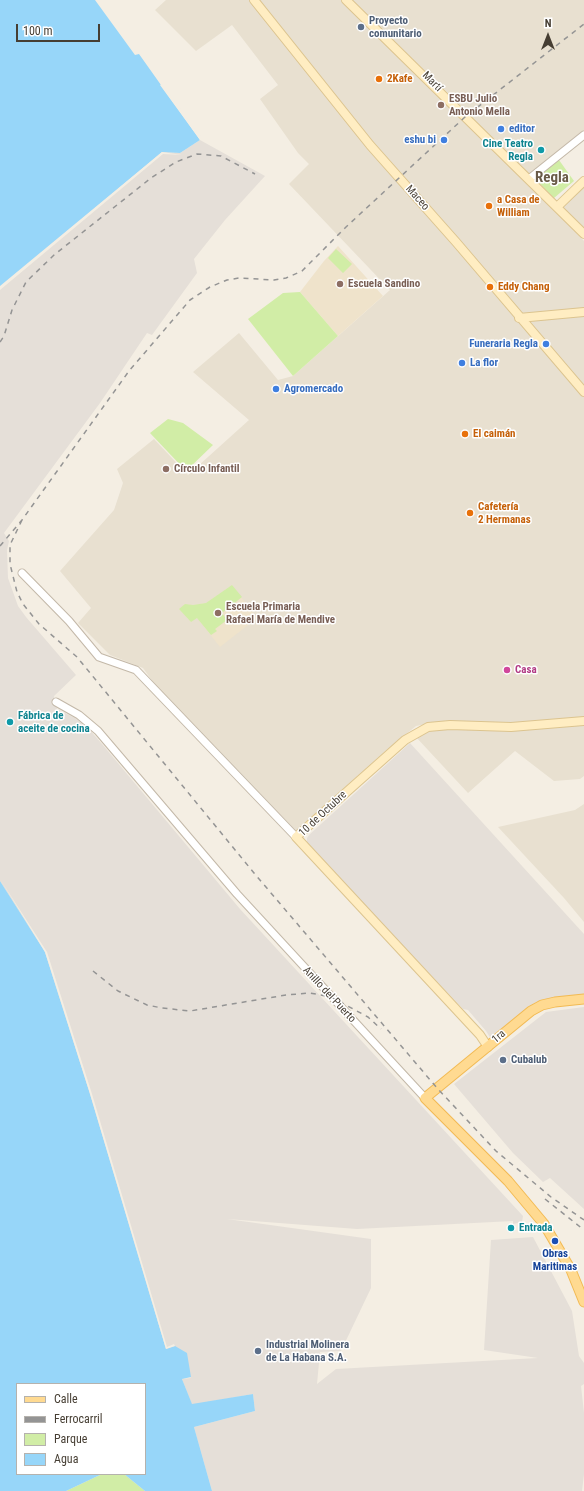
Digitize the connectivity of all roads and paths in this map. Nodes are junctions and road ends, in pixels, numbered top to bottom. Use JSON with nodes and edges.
{"nodes":[{"id":1,"x":254,"y":0,"type":"edge"},
{"id":2,"x":346,"y":0,"type":"edge"},
{"id":3,"x":584,"y":135,"type":"edge"},
{"id":4,"x":529,"y":179,"type":"junction"},
{"id":5,"x":584,"y":181,"type":"edge"},
{"id":6,"x":558,"y":207,"type":"junction"},
{"id":7,"x":584,"y":234,"type":"edge"},
{"id":8,"x":584,"y":312,"type":"edge"},
{"id":9,"x":519,"y":318,"type":"junction"},
{"id":10,"x":584,"y":392,"type":"edge"},
{"id":11,"x":22,"y":573,"type":"dead end"},
{"id":12,"x":56,"y":702,"type":"dead end"},
{"id":13,"x":584,"y":721,"type":"edge"},
{"id":14,"x":296,"y":838,"type":"junction"},
{"id":15,"x":584,"y":999,"type":"edge"},
{"id":16,"x":488,"y":1047,"type":"junction"},
{"id":17,"x":425,"y":1098,"type":"junction"},
{"id":18,"x":584,"y":1302,"type":"edge"}],
"edges":[{"from":1,"to":9,"type":"main road","name":"Maceo"},
{"from":2,"to":4,"type":"main road","name":"Martí"},
{"from":3,"to":4,"type":"street"},
{"from":4,"to":6,"type":"main road","name":"Martí"},
{"from":5,"to":6,"type":"main road"},
{"from":6,"to":7,"type":"main road","name":"Martí"},
{"from":8,"to":9,"type":"main road"},
{"from":9,"to":10,"type":"main road","name":"Maceo"},
{"from":11,"to":14,"type":"street"},
{"from":12,"to":17,"type":"street","name":"Anillo del Puerto"},
{"from":13,"to":14,"type":"main road","name":"10 de Octubre"},
{"from":14,"to":16,"type":"main road","name":"10 de Octubre"},
{"from":15,"to":16,"type":"main road","name":"1ra"},
{"from":16,"to":17,"type":"main road","name":"1ra"},
{"from":17,"to":18,"type":"main road","name":"Anillo del Puerto"}]}
